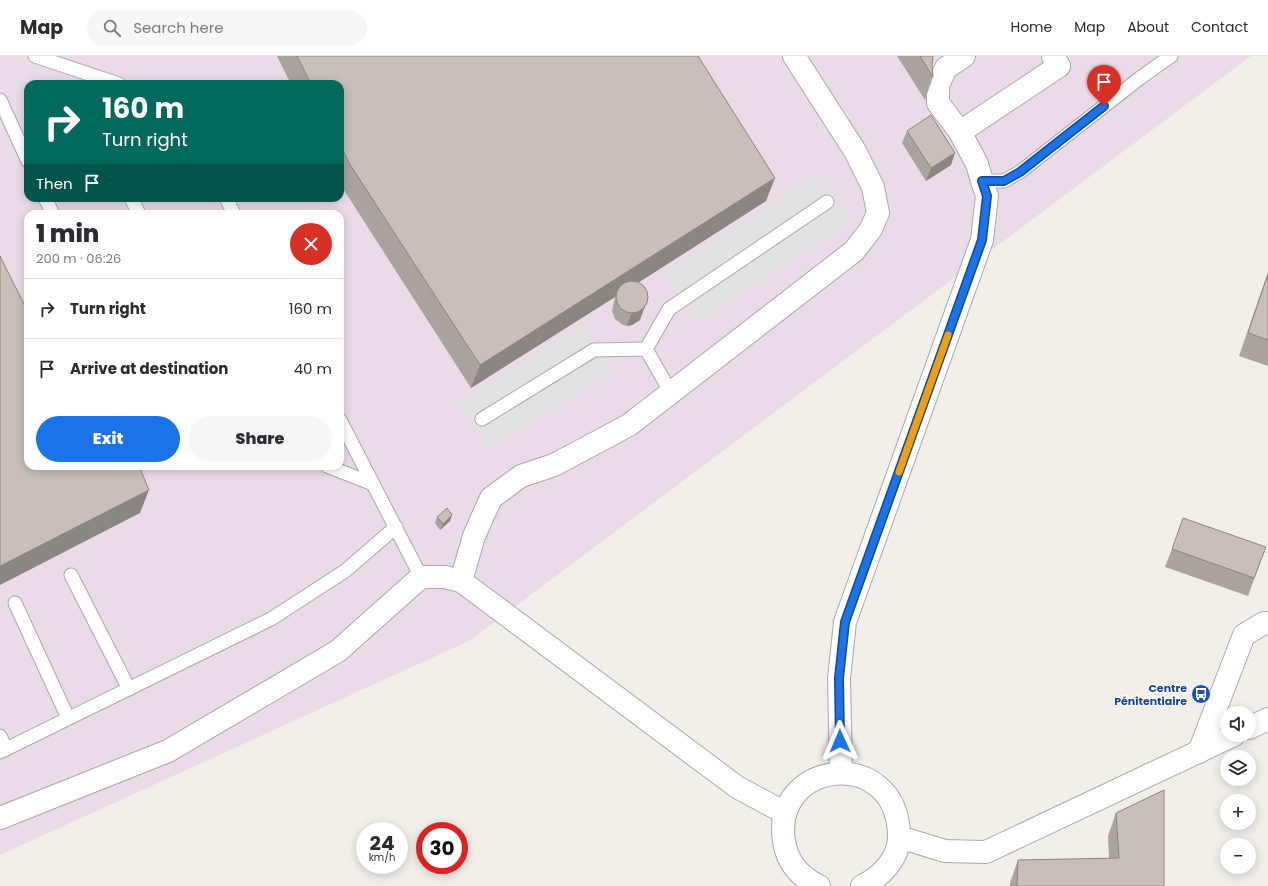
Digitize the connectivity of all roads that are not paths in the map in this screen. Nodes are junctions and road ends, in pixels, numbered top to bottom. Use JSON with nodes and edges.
{"nodes":[{"id":1,"x":35,"y":56,"type":"edge"},
{"id":2,"x":794,"y":56,"type":"edge"},
{"id":3,"x":964,"y":56,"type":"edge"},
{"id":4,"x":1053,"y":56,"type":"edge"},
{"id":5,"x":1171,"y":56,"type":"edge"},
{"id":6,"x":99,"y":80,"type":"edge"},
{"id":7,"x":0,"y":100,"type":"edge"},
{"id":8,"x":960,"y":132,"type":"junction"},
{"id":9,"x":24,"y":152,"type":"edge"},
{"id":10,"x":982,"y":181,"type":"junction"},
{"id":11,"x":827,"y":202,"type":"dead end"},
{"id":12,"x":646,"y":348,"type":"junction"},
{"id":13,"x":671,"y":393,"type":"junction"},
{"id":14,"x":482,"y":419,"type":"dead end"},
{"id":15,"x":344,"y":428,"type":"edge"},
{"id":16,"x":337,"y":470,"type":"edge"},
{"id":17,"x":374,"y":484,"type":"junction"},
{"id":18,"x":396,"y":527,"type":"junction"},
{"id":19,"x":71,"y":575,"type":"dead end"},
{"id":20,"x":421,"y":577,"type":"junction"},
{"id":21,"x":461,"y":581,"type":"junction"},
{"id":22,"x":15,"y":603,"type":"dead end"},
{"id":23,"x":1268,"y":623,"type":"edge"},
{"id":24,"x":129,"y":689,"type":"junction"},
{"id":25,"x":68,"y":718,"type":"junction"},
{"id":26,"x":1268,"y":719,"type":"edge"},
{"id":27,"x":1256,"y":725,"type":"edge"},
{"id":28,"x":0,"y":736,"type":"edge"},
{"id":29,"x":1220,"y":742,"type":"edge"},
{"id":30,"x":3,"y":750,"type":"edge"},
{"id":31,"x":1199,"y":752,"type":"junction"},
{"id":32,"x":841,"y":773,"type":"junction"},
{"id":33,"x":785,"y":813,"type":"junction"},
{"id":34,"x":0,"y":818,"type":"edge"},
{"id":35,"x":899,"y":837,"type":"junction"},
{"id":36,"x":819,"y":886,"type":"edge"},
{"id":37,"x":862,"y":886,"type":"edge"}],
"edges":[{"from":1,"to":6,"type":"lane"},
{"from":2,"to":13,"type":"street"},
{"from":3,"to":8,"type":"street"},
{"from":4,"to":8,"type":"street"},
{"from":5,"to":10,"type":"lane"},
{"from":7,"to":9,"type":"lane"},
{"from":8,"to":10,"type":"street"},
{"from":10,"to":32,"type":"street"},
{"from":11,"to":12,"type":"lane"},
{"from":12,"to":13,"type":"lane"},
{"from":12,"to":14,"type":"lane"},
{"from":13,"to":21,"type":"street"},
{"from":15,"to":17,"type":"lane"},
{"from":16,"to":17,"type":"lane"},
{"from":17,"to":18,"type":"lane"},
{"from":18,"to":20,"type":"lane"},
{"from":18,"to":24,"type":"lane"},
{"from":19,"to":24,"type":"lane"},
{"from":20,"to":21,"type":"street"},
{"from":20,"to":34,"type":"street"},
{"from":21,"to":33,"type":"street"},
{"from":22,"to":25,"type":"lane"},
{"from":23,"to":31,"type":"street"},
{"from":24,"to":25,"type":"lane"},
{"from":25,"to":30,"type":"lane"},
{"from":26,"to":27,"type":"street"},
{"from":28,"to":30,"type":"lane"},
{"from":29,"to":31,"type":"street"},
{"from":31,"to":35,"type":"street"},
{"from":32,"to":33,"type":"street"},
{"from":32,"to":35,"type":"street"},
{"from":33,"to":36,"type":"street"},
{"from":35,"to":37,"type":"street"}]}
